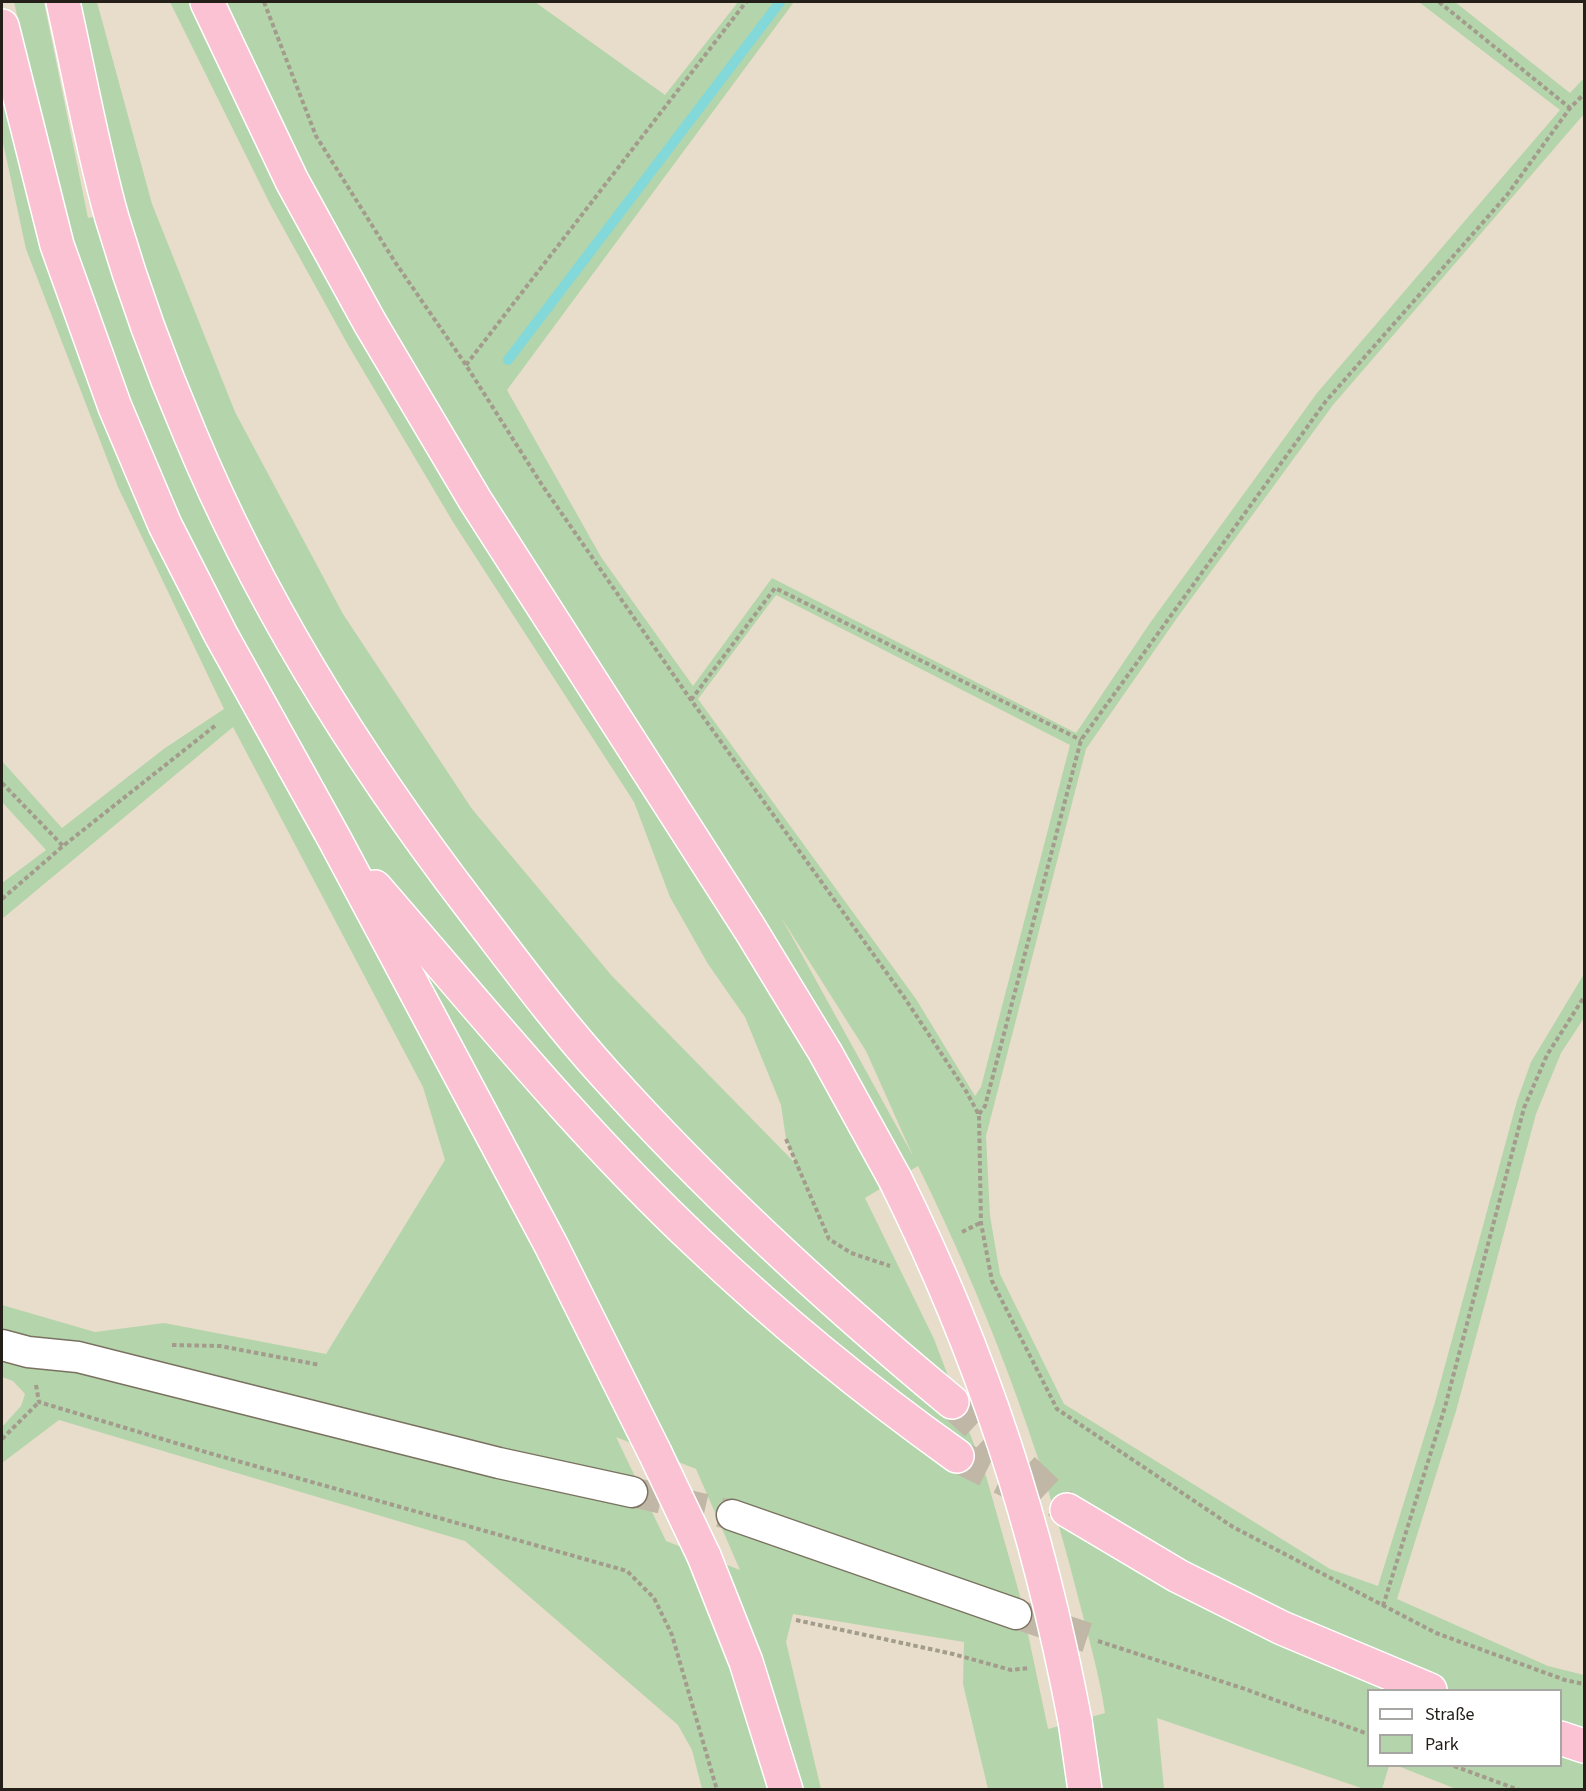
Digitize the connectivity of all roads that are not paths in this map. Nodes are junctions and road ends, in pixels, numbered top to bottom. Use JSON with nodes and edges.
{"nodes":[{"id":1,"x":63,"y":2,"type":"edge"},
{"id":2,"x":207,"y":2,"type":"edge"},
{"id":3,"x":2,"y":26,"type":"edge"},
{"id":4,"x":335,"y":840,"type":"junction"},
{"id":5,"x":15,"y":1349,"type":"edge"},
{"id":6,"x":952,"y":1402,"type":"tunnel mouth"},
{"id":7,"x":957,"y":1456,"type":"tunnel mouth"},
{"id":8,"x":632,"y":1491,"type":"tunnel mouth"},
{"id":9,"x":1067,"y":1510,"type":"tunnel mouth"},
{"id":10,"x":732,"y":1515,"type":"tunnel mouth"},
{"id":11,"x":1016,"y":1614,"type":"tunnel mouth"},
{"id":12,"x":1428,"y":1689,"type":"edge"},
{"id":13,"x":1562,"y":1739,"type":"edge"},
{"id":14,"x":1584,"y":1746,"type":"edge"},
{"id":15,"x":786,"y":1790,"type":"edge"},
{"id":16,"x":1085,"y":1790,"type":"edge"}],
"edges":[{"from":1,"to":6,"type":"highway"},
{"from":2,"to":16,"type":"highway","bridge":true},
{"from":3,"to":4,"type":"highway"},
{"from":4,"to":7,"type":"highway"},
{"from":4,"to":15,"type":"highway","bridge":true},
{"from":5,"to":8,"type":"street"},
{"from":9,"to":12,"type":"highway"},
{"from":10,"to":11,"type":"street"},
{"from":13,"to":14,"type":"highway"}]}
